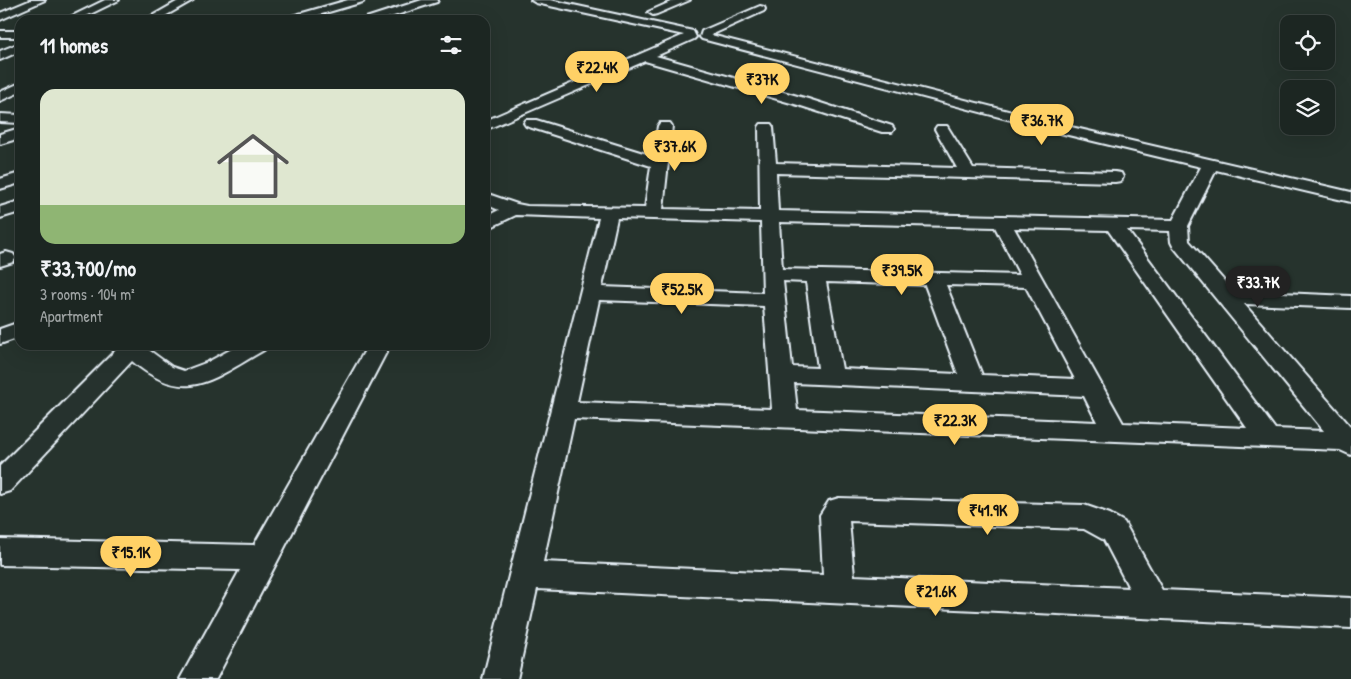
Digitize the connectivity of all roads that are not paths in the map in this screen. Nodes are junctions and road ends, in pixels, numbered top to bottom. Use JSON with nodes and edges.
{"nodes":[{"id":1,"x":40,"y":0,"type":"edge"},
{"id":2,"x":114,"y":0,"type":"edge"},
{"id":3,"x":188,"y":0,"type":"edge"},
{"id":4,"x":359,"y":0,"type":"edge"},
{"id":5,"x":433,"y":0,"type":"edge"},
{"id":6,"x":536,"y":0,"type":"edge"},
{"id":7,"x":573,"y":0,"type":"edge"},
{"id":8,"x":685,"y":0,"type":"edge"},
{"id":9,"x":292,"y":7,"type":"dead end"},
{"id":10,"x":760,"y":9,"type":"dead end"},
{"id":11,"x":80,"y":15,"type":"edge"},
{"id":12,"x":160,"y":15,"type":"edge"},
{"id":13,"x":285,"y":15,"type":"edge"},
{"id":14,"x":306,"y":15,"type":"edge"},
{"id":15,"x":386,"y":15,"type":"edge"},
{"id":16,"x":0,"y":17,"type":"edge"},
{"id":17,"x":677,"y":17,"type":"dead end"},
{"id":18,"x":711,"y":30,"type":"junction"},
{"id":19,"x":0,"y":34,"type":"edge"},
{"id":20,"x":15,"y":34,"type":"edge"},
{"id":21,"x":689,"y":35,"type":"junction"},
{"id":22,"x":15,"y":49,"type":"edge"},
{"id":23,"x":0,"y":56,"type":"edge"},
{"id":24,"x":644,"y":57,"type":"junction"},
{"id":25,"x":15,"y":90,"type":"edge"},
{"id":26,"x":0,"y":97,"type":"edge"},
{"id":27,"x":0,"y":118,"type":"edge"},
{"id":28,"x":15,"y":119,"type":"edge"},
{"id":29,"x":531,"y":123,"type":"dead end"},
{"id":30,"x":490,"y":124,"type":"edge"},
{"id":31,"x":665,"y":126,"type":"dead end"},
{"id":32,"x":766,"y":127,"type":"dead end"},
{"id":33,"x":887,"y":129,"type":"dead end"},
{"id":34,"x":942,"y":129,"type":"dead end"},
{"id":35,"x":1016,"y":130,"type":"dead end"},
{"id":36,"x":1070,"y":131,"type":"junction"},
{"id":37,"x":15,"y":134,"type":"edge"},
{"id":38,"x":0,"y":139,"type":"edge"},
{"id":39,"x":660,"y":163,"type":"junction"},
{"id":40,"x":1211,"y":164,"type":"junction"},
{"id":41,"x":768,"y":168,"type":"junction"},
{"id":42,"x":968,"y":173,"type":"junction"},
{"id":43,"x":1115,"y":177,"type":"dead end"},
{"id":44,"x":15,"y":180,"type":"edge"},
{"id":45,"x":0,"y":184,"type":"edge"},
{"id":46,"x":1351,"y":197,"type":"edge"},
{"id":47,"x":490,"y":200,"type":"edge"},
{"id":48,"x":15,"y":208,"type":"edge"},
{"id":49,"x":512,"y":209,"type":"junction"},
{"id":50,"x":0,"y":213,"type":"edge"},
{"id":51,"x":609,"y":214,"type":"junction"},
{"id":52,"x":653,"y":214,"type":"junction"},
{"id":53,"x":770,"y":216,"type":"junction"},
{"id":54,"x":490,"y":221,"type":"edge"},
{"id":55,"x":1002,"y":223,"type":"junction"},
{"id":56,"x":1114,"y":225,"type":"junction"},
{"id":57,"x":1179,"y":226,"type":"junction"},
{"id":58,"x":772,"y":275,"type":"junction"},
{"id":59,"x":815,"y":276,"type":"junction"},
{"id":60,"x":933,"y":279,"type":"junction"},
{"id":61,"x":1034,"y":281,"type":"junction"},
{"id":62,"x":590,"y":293,"type":"junction"},
{"id":63,"x":1225,"y":297,"type":"junction"},
{"id":64,"x":774,"y":300,"type":"junction"},
{"id":65,"x":1351,"y":302,"type":"edge"},
{"id":66,"x":15,"y":330,"type":"edge"},
{"id":67,"x":0,"y":337,"type":"edge"},
{"id":68,"x":125,"y":350,"type":"edge"},
{"id":69,"x":134,"y":350,"type":"edge"},
{"id":70,"x":247,"y":350,"type":"edge"},
{"id":71,"x":375,"y":350,"type":"edge"},
{"id":72,"x":780,"y":374,"type":"junction"},
{"id":73,"x":831,"y":376,"type":"junction"},
{"id":74,"x":973,"y":383,"type":"junction"},
{"id":75,"x":1092,"y":388,"type":"junction"},
{"id":76,"x":564,"y":410,"type":"junction"},
{"id":77,"x":784,"y":419,"type":"junction"},
{"id":78,"x":1115,"y":431,"type":"junction"},
{"id":79,"x":1267,"y":437,"type":"junction"},
{"id":80,"x":1349,"y":443,"type":"edge"},
{"id":81,"x":0,"y":483,"type":"edge"},
{"id":82,"x":0,"y":552,"type":"edge"},
{"id":83,"x":263,"y":558,"type":"junction"},
{"id":84,"x":524,"y":575,"type":"junction"},
{"id":85,"x":840,"y":590,"type":"junction"},
{"id":86,"x":1153,"y":604,"type":"junction"},
{"id":87,"x":1351,"y":613,"type":"edge"},
{"id":88,"x":197,"y":679,"type":"edge"},
{"id":89,"x":500,"y":679,"type":"edge"}],
"edges":[{"from":1,"to":16,"type":"street"},
{"from":2,"to":11,"type":"street"},
{"from":3,"to":12,"type":"street"},
{"from":4,"to":14,"type":"street"},
{"from":5,"to":15,"type":"street"},
{"from":6,"to":21,"type":"street"},
{"from":7,"to":18,"type":"street"},
{"from":8,"to":17,"type":"street"},
{"from":9,"to":13,"type":"street"},
{"from":10,"to":18,"type":"street"},
{"from":18,"to":21,"type":"street"},
{"from":18,"to":36,"type":"street"},
{"from":19,"to":20,"type":"street"},
{"from":21,"to":24,"type":"street"},
{"from":22,"to":23,"type":"street"},
{"from":24,"to":30,"type":"street"},
{"from":24,"to":33,"type":"street"},
{"from":25,"to":26,"type":"street"},
{"from":27,"to":28,"type":"street"},
{"from":29,"to":39,"type":"street"},
{"from":31,"to":39,"type":"street"},
{"from":32,"to":41,"type":"street"},
{"from":34,"to":42,"type":"street"},
{"from":35,"to":36,"type":"street"},
{"from":36,"to":40,"type":"street"},
{"from":37,"to":38,"type":"street"},
{"from":39,"to":52,"type":"street"},
{"from":40,"to":46,"type":"street"},
{"from":40,"to":57,"type":"street"},
{"from":41,"to":42,"type":"street"},
{"from":41,"to":53,"type":"street"},
{"from":42,"to":43,"type":"street"},
{"from":44,"to":45,"type":"street"},
{"from":47,"to":49,"type":"street"},
{"from":48,"to":50,"type":"street"},
{"from":49,"to":51,"type":"street"},
{"from":49,"to":54,"type":"street"},
{"from":51,"to":52,"type":"street"},
{"from":51,"to":62,"type":"street"},
{"from":52,"to":53,"type":"street"},
{"from":53,"to":55,"type":"street"},
{"from":53,"to":58,"type":"street"},
{"from":55,"to":56,"type":"street"},
{"from":55,"to":61,"type":"street"},
{"from":56,"to":57,"type":"street"},
{"from":56,"to":79,"type":"street"},
{"from":57,"to":63,"type":"street"},
{"from":58,"to":59,"type":"street"},
{"from":58,"to":64,"type":"street"},
{"from":59,"to":60,"type":"street"},
{"from":59,"to":73,"type":"street"},
{"from":60,"to":61,"type":"street"},
{"from":60,"to":74,"type":"street"},
{"from":61,"to":75,"type":"street"},
{"from":62,"to":64,"type":"street"},
{"from":62,"to":76,"type":"street"},
{"from":63,"to":65,"type":"street"},
{"from":63,"to":80,"type":"street"},
{"from":64,"to":72,"type":"street"},
{"from":66,"to":67,"type":"street"},
{"from":68,"to":81,"type":"street"},
{"from":69,"to":70,"type":"street"},
{"from":71,"to":83,"type":"street"},
{"from":72,"to":73,"type":"street"},
{"from":72,"to":77,"type":"street"},
{"from":73,"to":74,"type":"street"},
{"from":74,"to":75,"type":"street"},
{"from":75,"to":78,"type":"street"},
{"from":76,"to":77,"type":"street"},
{"from":76,"to":84,"type":"street"},
{"from":77,"to":78,"type":"street"},
{"from":78,"to":79,"type":"street"},
{"from":79,"to":80,"type":"street"},
{"from":82,"to":83,"type":"street"},
{"from":83,"to":88,"type":"street"},
{"from":84,"to":85,"type":"street"},
{"from":84,"to":89,"type":"street"},
{"from":85,"to":86,"type":"street"},
{"from":85,"to":86,"type":"street"},
{"from":86,"to":87,"type":"street"}]}
